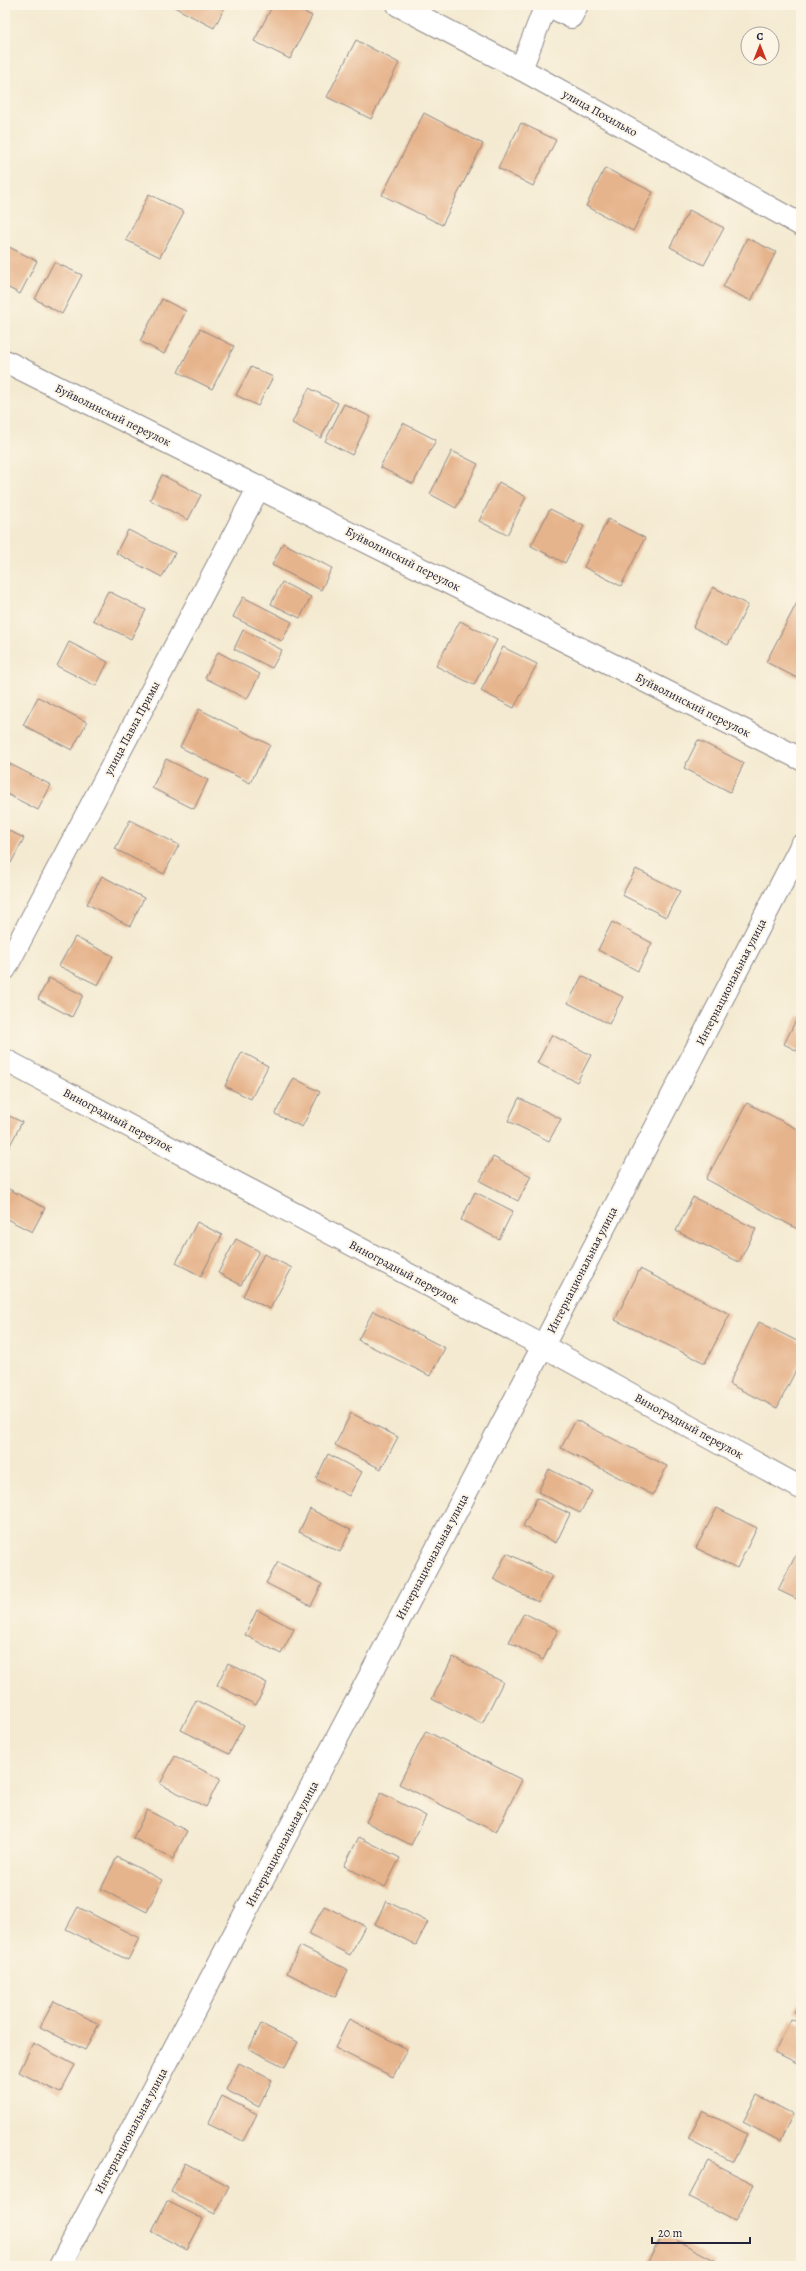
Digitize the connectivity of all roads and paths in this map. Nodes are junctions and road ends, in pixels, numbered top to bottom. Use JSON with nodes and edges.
{"nodes":[{"id":1,"x":398,"y":5,"type":"edge"},
{"id":2,"x":547,"y":5,"type":"edge"},
{"id":3,"x":576,"y":5,"type":"edge"},
{"id":4,"x":521,"y":69,"type":"junction"},
{"id":5,"x":801,"y":225,"type":"edge"},
{"id":6,"x":5,"y":361,"type":"edge"},
{"id":7,"x":259,"y":487,"type":"junction"},
{"id":8,"x":801,"y":759,"type":"edge"},
{"id":9,"x":801,"y":846,"type":"edge"},
{"id":10,"x":5,"y":969,"type":"edge"},
{"id":11,"x":5,"y":1060,"type":"edge"},
{"id":12,"x":543,"y":1346,"type":"junction"},
{"id":13,"x":801,"y":1488,"type":"edge"},
{"id":14,"x":60,"y":2266,"type":"edge"}],
"edges":[{"from":1,"to":4,"type":"street","name":"улица Похилько"},
{"from":2,"to":3,"type":"street"},
{"from":2,"to":4,"type":"street"},
{"from":4,"to":5,"type":"street","name":"улица Похилько"},
{"from":6,"to":7,"type":"street","name":"Буйволинский переулок"},
{"from":7,"to":8,"type":"street","name":"Буйволинский переулок"},
{"from":7,"to":10,"type":"street","name":"улица Павла Примы"},
{"from":9,"to":12,"type":"street","name":"Интернациональная улица"},
{"from":11,"to":12,"type":"street","name":"Виноградный переулок"},
{"from":12,"to":13,"type":"street","name":"Виноградный переулок"},
{"from":12,"to":14,"type":"street","name":"Интернациональная улица"}]}
